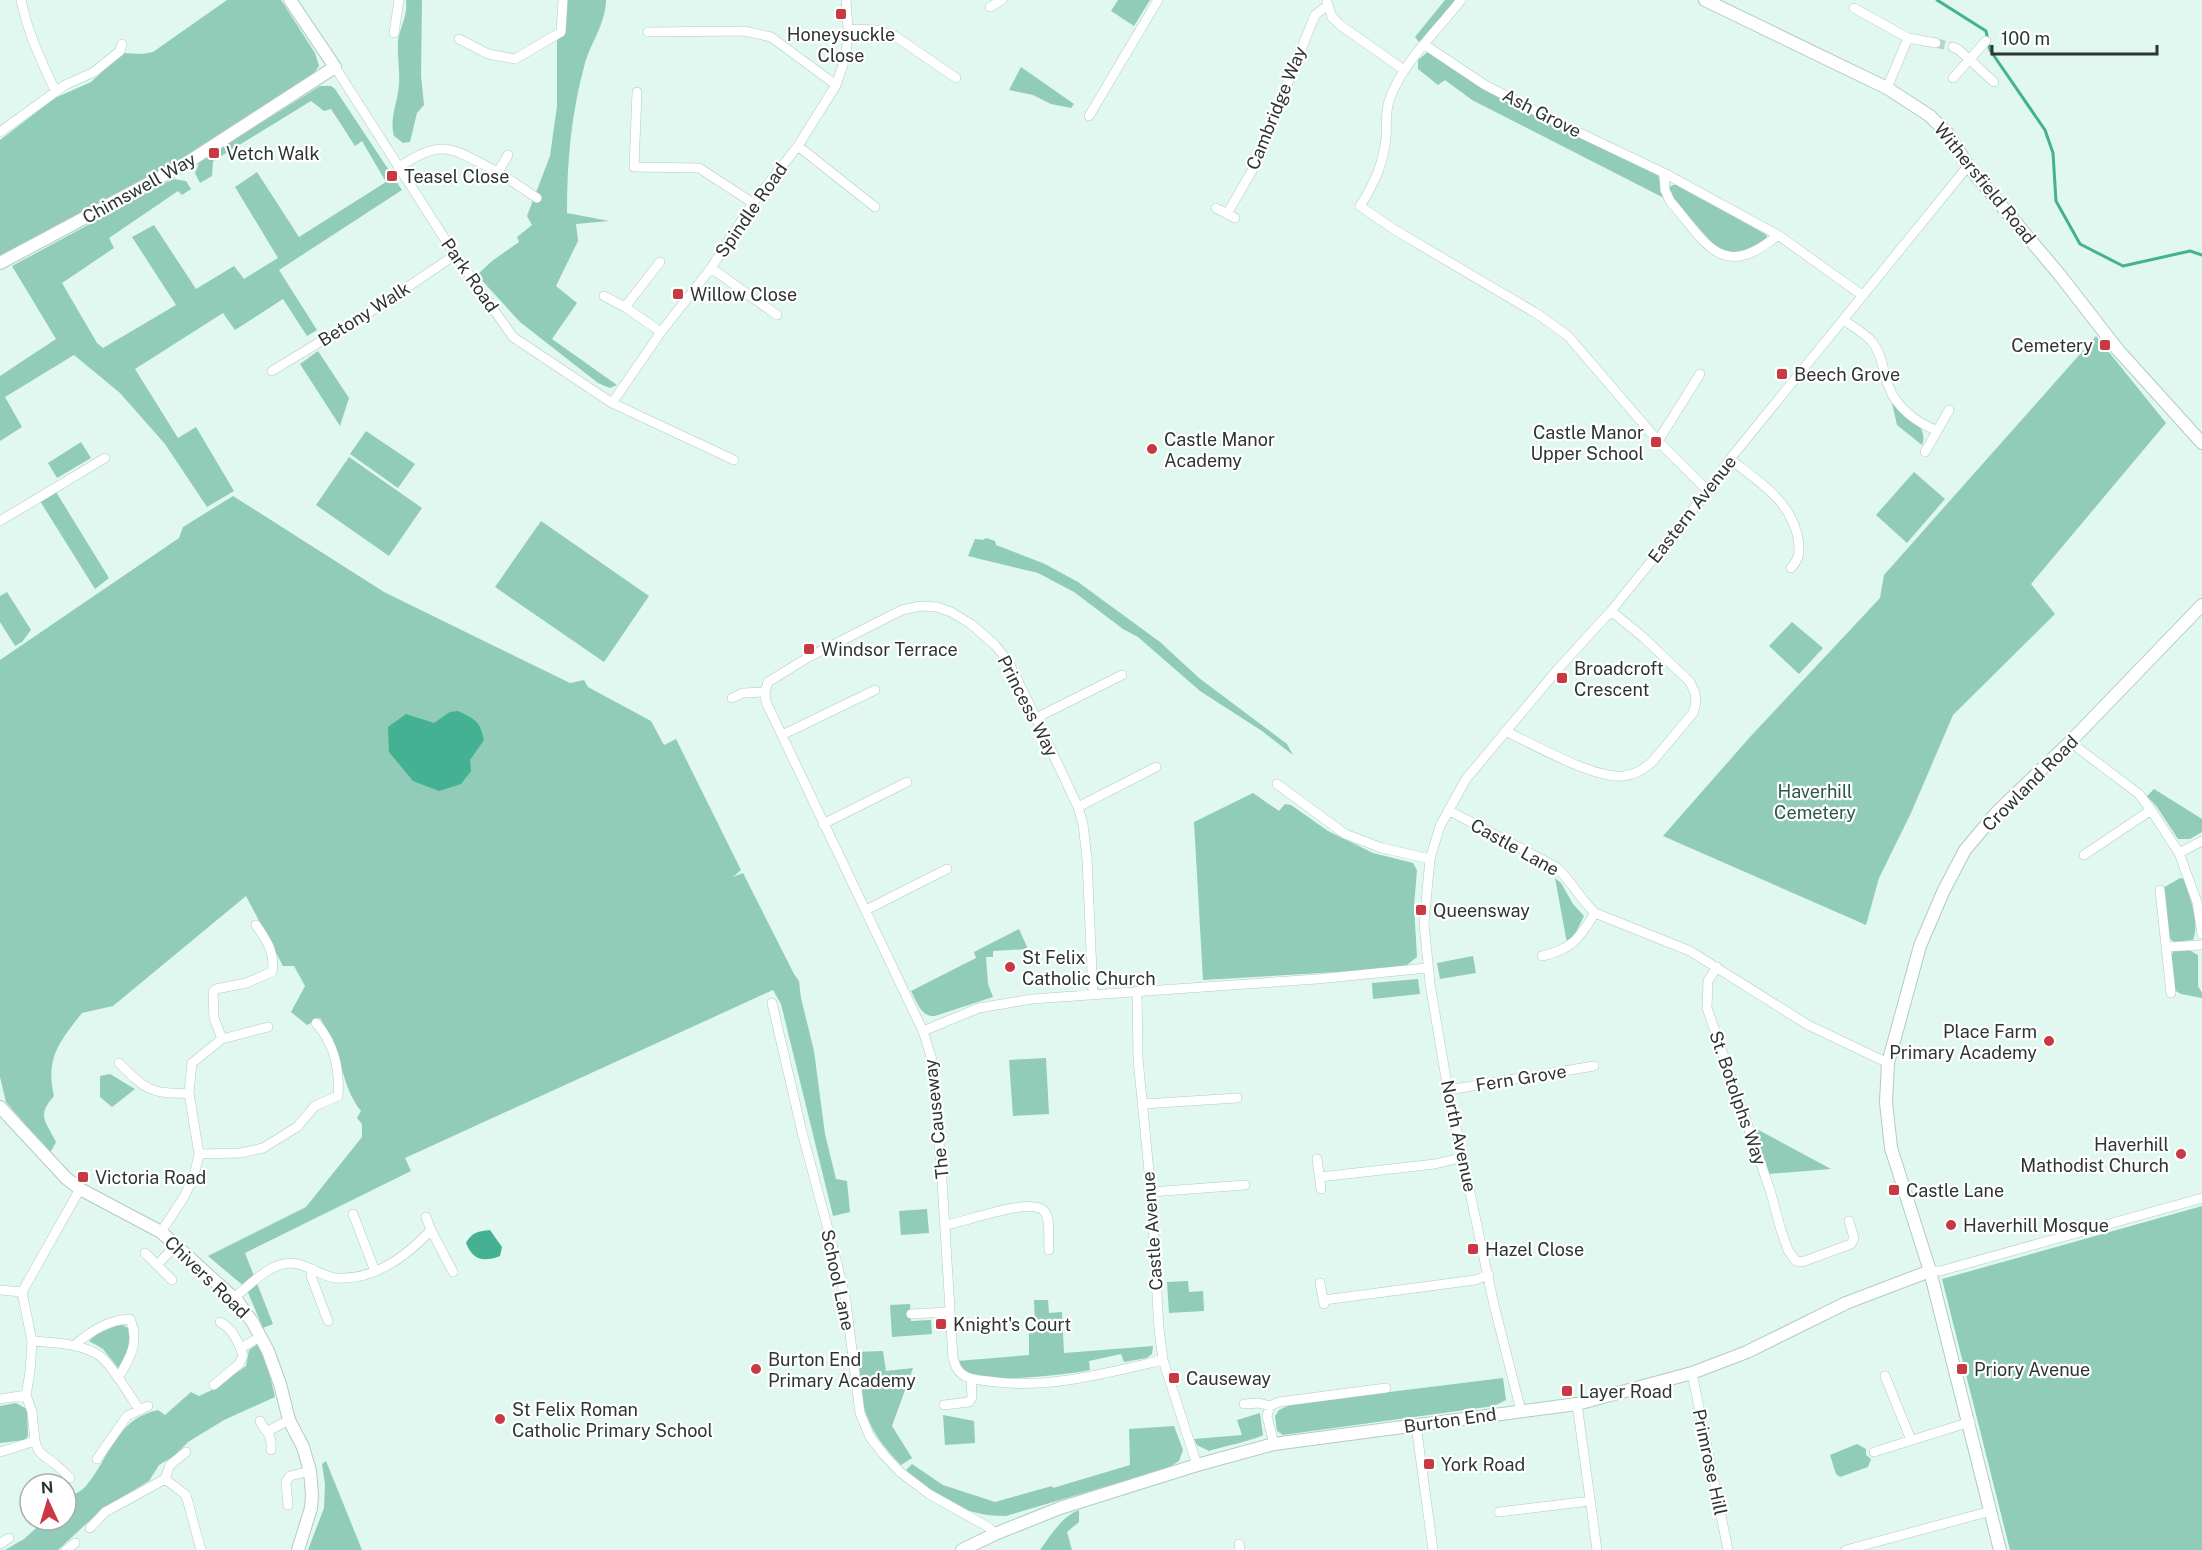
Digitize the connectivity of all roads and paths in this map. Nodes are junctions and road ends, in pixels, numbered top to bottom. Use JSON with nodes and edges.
{"nodes":[{"id":1,"x":21,"y":0,"type":"edge"},
{"id":2,"x":290,"y":0,"type":"edge"},
{"id":3,"x":399,"y":0,"type":"edge"},
{"id":4,"x":563,"y":0,"type":"edge"},
{"id":5,"x":846,"y":0,"type":"edge"},
{"id":6,"x":1158,"y":0,"type":"edge"},
{"id":7,"x":1461,"y":0,"type":"edge"},
{"id":8,"x":1705,"y":0,"type":"edge"},
{"id":9,"x":1327,"y":3,"type":"edge"},
{"id":10,"x":1854,"y":8,"type":"dead end"},
{"id":11,"x":848,"y":29,"type":"junction"},
{"id":12,"x":648,"y":32,"type":"dead end"},
{"id":13,"x":394,"y":33,"type":"dead end"},
{"id":14,"x":1908,"y":38,"type":"junction"},
{"id":15,"x":459,"y":39,"type":"dead end"},
{"id":16,"x":1986,"y":41,"type":"dead end"},
{"id":17,"x":1936,"y":43,"type":"tunnel mouth"},
{"id":18,"x":122,"y":44,"type":"dead end"},
{"id":19,"x":1425,"y":45,"type":"junction"},
{"id":20,"x":1953,"y":47,"type":"tunnel mouth"},
{"id":21,"x":1971,"y":59,"type":"junction"},
{"id":22,"x":335,"y":67,"type":"junction"},
{"id":23,"x":1404,"y":70,"type":"junction"},
{"id":24,"x":956,"y":78,"type":"dead end"},
{"id":25,"x":1953,"y":78,"type":"dead end"},
{"id":26,"x":1994,"y":82,"type":"dead end"},
{"id":27,"x":836,"y":85,"type":"junction"},
{"id":28,"x":1887,"y":88,"type":"junction"},
{"id":29,"x":56,"y":92,"type":"junction"},
{"id":30,"x":637,"y":92,"type":"dead end"},
{"id":31,"x":1089,"y":116,"type":"dead end"},
{"id":32,"x":0,"y":132,"type":"edge"},
{"id":33,"x":798,"y":146,"type":"junction"},
{"id":34,"x":508,"y":155,"type":"dead end"},
{"id":35,"x":1968,"y":166,"type":"junction"},
{"id":36,"x":399,"y":167,"type":"junction"},
{"id":37,"x":498,"y":172,"type":"junction"},
{"id":38,"x":1664,"y":172,"type":"junction"},
{"id":39,"x":537,"y":198,"type":"dead end"},
{"id":40,"x":753,"y":203,"type":"junction"},
{"id":41,"x":875,"y":207,"type":"dead end"},
{"id":42,"x":1216,"y":208,"type":"dead end"},
{"id":43,"x":1778,"y":235,"type":"junction"},
{"id":44,"x":455,"y":255,"type":"junction"},
{"id":45,"x":660,"y":262,"type":"dead end"},
{"id":46,"x":0,"y":263,"type":"edge"},
{"id":47,"x":711,"y":268,"type":"junction"},
{"id":48,"x":1862,"y":295,"type":"junction"},
{"id":49,"x":604,"y":296,"type":"dead end"},
{"id":50,"x":625,"y":307,"type":"junction"},
{"id":51,"x":777,"y":315,"type":"dead end"},
{"id":52,"x":1844,"y":320,"type":"junction"},
{"id":53,"x":661,"y":332,"type":"junction"},
{"id":54,"x":272,"y":371,"type":"dead end"},
{"id":55,"x":1700,"y":374,"type":"dead end"},
{"id":56,"x":612,"y":403,"type":"junction"},
{"id":57,"x":1949,"y":410,"type":"dead end"},
{"id":58,"x":1936,"y":430,"type":"junction"},
{"id":59,"x":1658,"y":441,"type":"junction"},
{"id":60,"x":2202,"y":443,"type":"edge"},
{"id":61,"x":1925,"y":452,"type":"dead end"},
{"id":62,"x":105,"y":458,"type":"dead end"},
{"id":63,"x":1730,"y":459,"type":"junction"},
{"id":64,"x":734,"y":460,"type":"dead end"},
{"id":65,"x":1708,"y":491,"type":"junction"},
{"id":66,"x":0,"y":521,"type":"edge"},
{"id":67,"x":1791,"y":568,"type":"dead end"},
{"id":68,"x":2202,"y":605,"type":"edge"},
{"id":69,"x":1611,"y":610,"type":"junction"},
{"id":70,"x":1122,"y":675,"type":"dead end"},
{"id":71,"x":875,"y":690,"type":"dead end"},
{"id":72,"x":765,"y":692,"type":"junction"},
{"id":73,"x":732,"y":698,"type":"dead end"},
{"id":74,"x":1036,"y":718,"type":"junction"},
{"id":75,"x":1506,"y":731,"type":"junction"},
{"id":76,"x":782,"y":735,"type":"junction"},
{"id":77,"x":2070,"y":742,"type":"junction"},
{"id":78,"x":1156,"y":767,"type":"dead end"},
{"id":79,"x":907,"y":782,"type":"dead end"},
{"id":80,"x":1277,"y":784,"type":"dead end"},
{"id":81,"x":1078,"y":807,"type":"junction"},
{"id":82,"x":1448,"y":810,"type":"junction"},
{"id":83,"x":2151,"y":810,"type":"junction"},
{"id":84,"x":823,"y":824,"type":"junction"},
{"id":85,"x":2202,"y":842,"type":"edge"},
{"id":86,"x":2179,"y":853,"type":"junction"},
{"id":87,"x":2084,"y":855,"type":"dead end"},
{"id":88,"x":1430,"y":859,"type":"junction"},
{"id":89,"x":947,"y":869,"type":"dead end"},
{"id":90,"x":2160,"y":890,"type":"dead end"},
{"id":91,"x":866,"y":910,"type":"junction"},
{"id":92,"x":1595,"y":913,"type":"junction"},
{"id":93,"x":255,"y":925,"type":"dead end"},
{"id":94,"x":2202,"y":934,"type":"edge"},
{"id":95,"x":2202,"y":945,"type":"edge"},
{"id":96,"x":2167,"y":947,"type":"junction"},
{"id":97,"x":1542,"y":956,"type":"dead end"},
{"id":98,"x":1717,"y":967,"type":"junction"},
{"id":99,"x":1427,"y":968,"type":"junction"},
{"id":100,"x":1137,"y":991,"type":"junction"},
{"id":101,"x":2171,"y":993,"type":"dead end"},
{"id":102,"x":1093,"y":995,"type":"junction"},
{"id":103,"x":772,"y":1003,"type":"dead end"},
{"id":104,"x":316,"y":1023,"type":"dead end"},
{"id":105,"x":268,"y":1027,"type":"dead end"},
{"id":106,"x":923,"y":1031,"type":"junction"},
{"id":107,"x":222,"y":1039,"type":"junction"},
{"id":108,"x":119,"y":1063,"type":"dead end"},
{"id":109,"x":1888,"y":1063,"type":"junction"},
{"id":110,"x":1594,"y":1066,"type":"dead end"},
{"id":111,"x":1448,"y":1090,"type":"junction"},
{"id":112,"x":189,"y":1093,"type":"junction"},
{"id":113,"x":1237,"y":1098,"type":"dead end"},
{"id":114,"x":1143,"y":1104,"type":"junction"},
{"id":115,"x":0,"y":1107,"type":"edge"},
{"id":116,"x":199,"y":1154,"type":"junction"},
{"id":117,"x":1464,"y":1157,"type":"junction"},
{"id":118,"x":1317,"y":1159,"type":"dead end"},
{"id":119,"x":1320,"y":1177,"type":"junction"},
{"id":120,"x":1245,"y":1185,"type":"dead end"},
{"id":121,"x":80,"y":1189,"type":"junction"},
{"id":122,"x":1321,"y":1190,"type":"dead end"},
{"id":123,"x":1150,"y":1192,"type":"junction"},
{"id":124,"x":2202,"y":1198,"type":"edge"},
{"id":125,"x":353,"y":1214,"type":"dead end"},
{"id":126,"x":426,"y":1217,"type":"dead end"},
{"id":127,"x":1848,"y":1221,"type":"dead end"},
{"id":128,"x":945,"y":1225,"type":"junction"},
{"id":129,"x":431,"y":1230,"type":"junction"},
{"id":130,"x":161,"y":1232,"type":"junction"},
{"id":131,"x":176,"y":1245,"type":"junction"},
{"id":132,"x":1049,"y":1250,"type":"dead end"},
{"id":133,"x":145,"y":1253,"type":"dead end"},
{"id":134,"x":158,"y":1264,"type":"junction"},
{"id":135,"x":312,"y":1269,"type":"junction"},
{"id":136,"x":375,"y":1271,"type":"junction"},
{"id":137,"x":1930,"y":1271,"type":"junction"},
{"id":138,"x":453,"y":1272,"type":"dead end"},
{"id":139,"x":1489,"y":1275,"type":"junction"},
{"id":140,"x":172,"y":1280,"type":"dead end"},
{"id":141,"x":1320,"y":1283,"type":"dead end"},
{"id":142,"x":0,"y":1290,"type":"edge"},
{"id":143,"x":22,"y":1292,"type":"junction"},
{"id":144,"x":234,"y":1298,"type":"junction"},
{"id":145,"x":950,"y":1312,"type":"junction"},
{"id":146,"x":911,"y":1314,"type":"dead end"},
{"id":147,"x":328,"y":1321,"type":"dead end"},
{"id":148,"x":220,"y":1322,"type":"dead end"},
{"id":149,"x":261,"y":1336,"type":"junction"},
{"id":150,"x":32,"y":1341,"type":"junction"},
{"id":151,"x":74,"y":1346,"type":"junction"},
{"id":152,"x":241,"y":1348,"type":"junction"},
{"id":153,"x":1163,"y":1360,"type":"junction"},
{"id":154,"x":1692,"y":1373,"type":"junction"},
{"id":155,"x":1885,"y":1376,"type":"dead end"},
{"id":156,"x":118,"y":1378,"type":"junction"},
{"id":157,"x":971,"y":1379,"type":"junction"},
{"id":158,"x":214,"y":1384,"type":"dead end"},
{"id":159,"x":1386,"y":1388,"type":"dead end"},
{"id":160,"x":26,"y":1395,"type":"junction"},
{"id":161,"x":0,"y":1399,"type":"edge"},
{"id":162,"x":1244,"y":1404,"type":"dead end"},
{"id":163,"x":1577,"y":1404,"type":"junction"},
{"id":164,"x":944,"y":1405,"type":"dead end"},
{"id":165,"x":1270,"y":1406,"type":"junction"},
{"id":166,"x":1521,"y":1411,"type":"junction"},
{"id":167,"x":289,"y":1420,"type":"junction"},
{"id":168,"x":260,"y":1421,"type":"dead end"},
{"id":169,"x":1970,"y":1422,"type":"junction"},
{"id":170,"x":1416,"y":1425,"type":"junction"},
{"id":171,"x":268,"y":1431,"type":"junction"},
{"id":172,"x":1911,"y":1440,"type":"junction"},
{"id":173,"x":34,"y":1441,"type":"junction"},
{"id":174,"x":1274,"y":1444,"type":"junction"},
{"id":175,"x":272,"y":1450,"type":"dead end"},
{"id":176,"x":0,"y":1452,"type":"edge"},
{"id":177,"x":186,"y":1452,"type":"dead end"},
{"id":178,"x":1874,"y":1452,"type":"dead end"},
{"id":179,"x":97,"y":1459,"type":"dead end"},
{"id":180,"x":1197,"y":1465,"type":"junction"},
{"id":181,"x":310,"y":1471,"type":"junction"},
{"id":182,"x":64,"y":1472,"type":"edge"},
{"id":183,"x":165,"y":1479,"type":"junction"},
{"id":184,"x":1590,"y":1502,"type":"junction"},
{"id":185,"x":288,"y":1505,"type":"dead end"},
{"id":186,"x":1991,"y":1511,"type":"junction"},
{"id":187,"x":1499,"y":1512,"type":"dead end"},
{"id":188,"x":90,"y":1528,"type":"dead end"},
{"id":189,"x":994,"y":1534,"type":"junction"},
{"id":190,"x":9,"y":1538,"type":"dead end"},
{"id":191,"x":75,"y":1543,"type":"dead end"},
{"id":192,"x":0,"y":1544,"type":"edge"},
{"id":193,"x":66,"y":1550,"type":"edge"},
{"id":194,"x":201,"y":1550,"type":"edge"},
{"id":195,"x":298,"y":1550,"type":"edge"},
{"id":196,"x":962,"y":1550,"type":"edge"},
{"id":197,"x":1433,"y":1550,"type":"edge"},
{"id":198,"x":1597,"y":1550,"type":"edge"},
{"id":199,"x":1728,"y":1550,"type":"edge"},
{"id":200,"x":1846,"y":1550,"type":"edge"},
{"id":201,"x":2000,"y":1550,"type":"edge"}],
"edges":[{"from":1,"to":29,"type":"street"},
{"from":2,"to":22,"type":"street","name":"Park Road"},
{"from":3,"to":13,"type":"street"},
{"from":4,"to":15,"type":"street"},
{"from":5,"to":11,"type":"street","name":"Spindle Road"},
{"from":6,"to":31,"type":"street"},
{"from":7,"to":19,"type":"street"},
{"from":8,"to":28,"type":"street","name":"Withersfield Road"},
{"from":9,"to":23,"type":"street","name":"Cambridge Way"},
{"from":9,"to":42,"type":"street","name":"Cambridge Way"},
{"from":10,"to":14,"type":"street"},
{"from":11,"to":24,"type":"street"},
{"from":11,"to":27,"type":"street","name":"Spindle Road"},
{"from":12,"to":27,"type":"street"},
{"from":14,"to":17,"type":"street"},
{"from":14,"to":28,"type":"street"},
{"from":16,"to":21,"type":"street"},
{"from":18,"to":29,"type":"street"},
{"from":19,"to":23,"type":"street"},
{"from":19,"to":38,"type":"street","name":"Ash Grove"},
{"from":20,"to":21,"type":"street"},
{"from":21,"to":25,"type":"street"},
{"from":21,"to":26,"type":"street"},
{"from":22,"to":36,"type":"street","name":"Park Road"},
{"from":22,"to":46,"type":"street","name":"Chimswell Way"},
{"from":23,"to":59,"type":"street"},
{"from":27,"to":33,"type":"street","name":"Spindle Road"},
{"from":28,"to":35,"type":"street","name":"Withersfield Road"},
{"from":29,"to":32,"type":"street"},
{"from":30,"to":40,"type":"street"},
{"from":33,"to":40,"type":"street","name":"Spindle Road"},
{"from":33,"to":41,"type":"street"},
{"from":34,"to":37,"type":"street"},
{"from":35,"to":48,"type":"street","name":"Eastern Avenue"},
{"from":35,"to":60,"type":"street","name":"Withersfield Road"},
{"from":36,"to":37,"type":"street"},
{"from":36,"to":44,"type":"street","name":"Park Road"},
{"from":37,"to":39,"type":"street"},
{"from":38,"to":43,"type":"street","name":"Ash Grove"},
{"from":38,"to":43,"type":"street"},
{"from":40,"to":47,"type":"street","name":"Spindle Road"},
{"from":43,"to":48,"type":"street","name":"Ash Grove"},
{"from":44,"to":54,"type":"street","name":"Betony Walk"},
{"from":44,"to":56,"type":"street","name":"Park Road"},
{"from":45,"to":50,"type":"street"},
{"from":47,"to":51,"type":"street"},
{"from":47,"to":53,"type":"street","name":"Spindle Road"},
{"from":48,"to":52,"type":"street","name":"Eastern Avenue"},
{"from":49,"to":50,"type":"street"},
{"from":50,"to":53,"type":"street"},
{"from":52,"to":58,"type":"street"},
{"from":52,"to":63,"type":"street","name":"Eastern Avenue"},
{"from":53,"to":56,"type":"street","name":"Spindle Road"},
{"from":55,"to":59,"type":"street"},
{"from":56,"to":64,"type":"street","name":"Park Road"},
{"from":57,"to":58,"type":"street"},
{"from":58,"to":61,"type":"street"},
{"from":59,"to":65,"type":"street"},
{"from":62,"to":66,"type":"street"},
{"from":63,"to":65,"type":"street","name":"Eastern Avenue"},
{"from":63,"to":67,"type":"street"},
{"from":65,"to":69,"type":"street","name":"Eastern Avenue"},
{"from":68,"to":77,"type":"street","name":"Crowland Road"},
{"from":69,"to":75,"type":"street","name":"Eastern Avenue"},
{"from":69,"to":75,"type":"street"},
{"from":70,"to":74,"type":"street"},
{"from":71,"to":76,"type":"street"},
{"from":72,"to":73,"type":"street"},
{"from":72,"to":74,"type":"street","name":"Princess Way"},
{"from":72,"to":76,"type":"street","name":"The Causeway"},
{"from":74,"to":81,"type":"street","name":"Princess Way"},
{"from":75,"to":82,"type":"street","name":"Eastern Avenue"},
{"from":76,"to":84,"type":"street","name":"The Causeway"},
{"from":77,"to":83,"type":"street"},
{"from":77,"to":109,"type":"street","name":"Crowland Road"},
{"from":78,"to":81,"type":"street"},
{"from":79,"to":84,"type":"street"},
{"from":80,"to":88,"type":"street"},
{"from":81,"to":102,"type":"street","name":"Princess Way"},
{"from":82,"to":88,"type":"street","name":"Eastern Avenue"},
{"from":82,"to":92,"type":"street","name":"Castle Lane"},
{"from":83,"to":86,"type":"street"},
{"from":83,"to":87,"type":"street"},
{"from":84,"to":91,"type":"street","name":"The Causeway"},
{"from":85,"to":86,"type":"street"},
{"from":86,"to":94,"type":"street"},
{"from":88,"to":99,"type":"street","name":"North Avenue"},
{"from":89,"to":91,"type":"street"},
{"from":90,"to":96,"type":"street"},
{"from":91,"to":106,"type":"street","name":"The Causeway"},
{"from":92,"to":97,"type":"street"},
{"from":92,"to":98,"type":"street","name":"Castle Lane"},
{"from":93,"to":107,"type":"street"},
{"from":95,"to":96,"type":"street"},
{"from":96,"to":101,"type":"street"},
{"from":98,"to":109,"type":"street","name":"Castle Lane"},
{"from":98,"to":127,"type":"street","name":"St. Botolphs Way"},
{"from":99,"to":100,"type":"street"},
{"from":99,"to":111,"type":"street","name":"North Avenue"},
{"from":100,"to":102,"type":"street"},
{"from":100,"to":114,"type":"street","name":"Castle Avenue"},
{"from":102,"to":106,"type":"street"},
{"from":103,"to":189,"type":"street","name":"School Lane"},
{"from":104,"to":116,"type":"street"},
{"from":105,"to":107,"type":"street"},
{"from":106,"to":128,"type":"street","name":"The Causeway"},
{"from":107,"to":112,"type":"street"},
{"from":108,"to":112,"type":"street"},
{"from":109,"to":137,"type":"street","name":"Crowland Road"},
{"from":110,"to":111,"type":"street","name":"Fern Grove"},
{"from":111,"to":117,"type":"street","name":"North Avenue"},
{"from":112,"to":116,"type":"street"},
{"from":113,"to":114,"type":"street"},
{"from":114,"to":123,"type":"street","name":"Castle Avenue"},
{"from":115,"to":121,"type":"street","name":"Chivers Road"},
{"from":116,"to":130,"type":"street"},
{"from":117,"to":119,"type":"street"},
{"from":117,"to":139,"type":"street","name":"North Avenue"},
{"from":118,"to":119,"type":"street"},
{"from":119,"to":122,"type":"street"},
{"from":120,"to":123,"type":"street"},
{"from":121,"to":130,"type":"street","name":"Chivers Road"},
{"from":121,"to":143,"type":"street"},
{"from":123,"to":153,"type":"street","name":"Castle Avenue"},
{"from":124,"to":137,"type":"street"},
{"from":125,"to":136,"type":"street"},
{"from":126,"to":129,"type":"street"},
{"from":128,"to":132,"type":"street"},
{"from":128,"to":145,"type":"street","name":"The Causeway"},
{"from":129,"to":136,"type":"street"},
{"from":129,"to":138,"type":"street"},
{"from":130,"to":131,"type":"street","name":"Chivers Road"},
{"from":131,"to":134,"type":"street"},
{"from":131,"to":144,"type":"street","name":"Chivers Road"},
{"from":133,"to":134,"type":"street"},
{"from":134,"to":140,"type":"street"},
{"from":135,"to":136,"type":"street"},
{"from":135,"to":144,"type":"street"},
{"from":135,"to":147,"type":"street"},
{"from":137,"to":154,"type":"street","name":"Burton End"},
{"from":137,"to":169,"type":"street","name":"Crowland Road"},
{"from":139,"to":141,"type":"street"},
{"from":139,"to":166,"type":"street","name":"North Avenue"},
{"from":142,"to":143,"type":"street"},
{"from":143,"to":150,"type":"street"},
{"from":144,"to":149,"type":"street","name":"Chivers Road"},
{"from":145,"to":146,"type":"street"},
{"from":145,"to":157,"type":"street","name":"The Causeway"},
{"from":148,"to":152,"type":"street"},
{"from":149,"to":152,"type":"street"},
{"from":149,"to":167,"type":"street","name":"Chivers Road"},
{"from":150,"to":151,"type":"street"},
{"from":150,"to":160,"type":"street"},
{"from":151,"to":156,"type":"street"},
{"from":151,"to":156,"type":"street"},
{"from":152,"to":158,"type":"street"},
{"from":153,"to":157,"type":"street"},
{"from":153,"to":180,"type":"street","name":"Castle Avenue"},
{"from":154,"to":163,"type":"street","name":"Burton End"},
{"from":154,"to":199,"type":"street","name":"Primrose Hill"},
{"from":155,"to":172,"type":"street"},
{"from":156,"to":179,"type":"street"},
{"from":157,"to":164,"type":"street"},
{"from":159,"to":165,"type":"street"},
{"from":160,"to":161,"type":"street"},
{"from":160,"to":173,"type":"street"},
{"from":162,"to":165,"type":"street"},
{"from":163,"to":166,"type":"street","name":"Burton End"},
{"from":163,"to":184,"type":"street"},
{"from":165,"to":174,"type":"street"},
{"from":166,"to":170,"type":"street","name":"Burton End"},
{"from":167,"to":171,"type":"street"},
{"from":167,"to":181,"type":"street","name":"Chivers Road"},
{"from":168,"to":171,"type":"street"},
{"from":169,"to":172,"type":"street"},
{"from":169,"to":186,"type":"street","name":"Crowland Road"},
{"from":170,"to":174,"type":"street","name":"Burton End"},
{"from":170,"to":197,"type":"street"},
{"from":171,"to":175,"type":"street"},
{"from":172,"to":178,"type":"street"},
{"from":173,"to":176,"type":"street"},
{"from":173,"to":182,"type":"street"},
{"from":174,"to":180,"type":"street","name":"Burton End"},
{"from":177,"to":183,"type":"street"},
{"from":180,"to":189,"type":"street","name":"Burton End"},
{"from":181,"to":185,"type":"street"},
{"from":181,"to":195,"type":"street","name":"Chivers Road"},
{"from":183,"to":188,"type":"street"},
{"from":183,"to":194,"type":"street"},
{"from":184,"to":187,"type":"street"},
{"from":184,"to":198,"type":"street"},
{"from":186,"to":200,"type":"street"},
{"from":186,"to":201,"type":"street","name":"Crowland Road"},
{"from":189,"to":196,"type":"street","name":"Burton End"},
{"from":190,"to":192,"type":"street"},
{"from":191,"to":193,"type":"street"}]}
